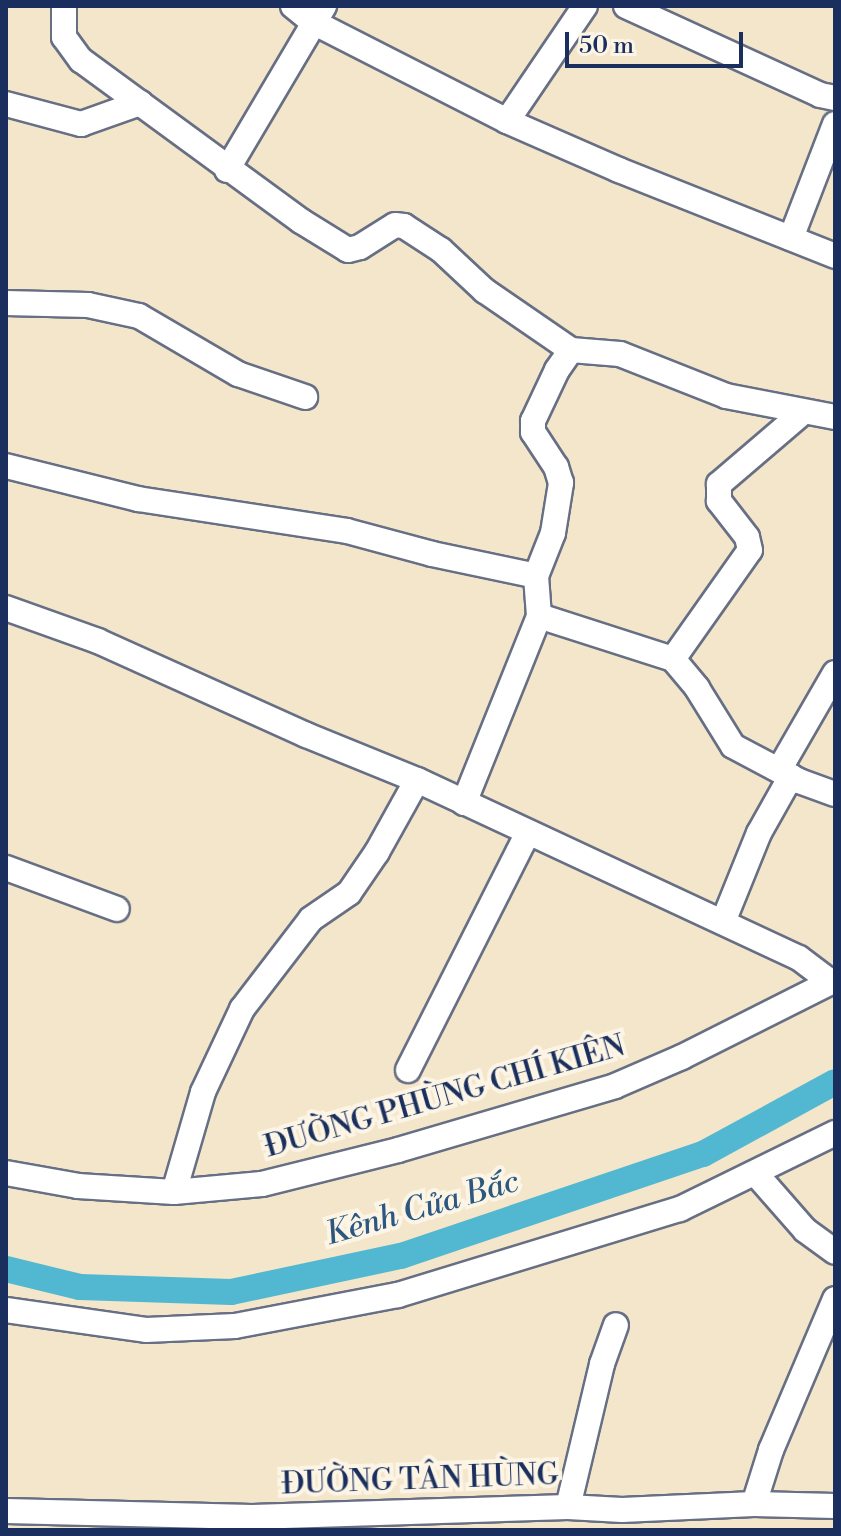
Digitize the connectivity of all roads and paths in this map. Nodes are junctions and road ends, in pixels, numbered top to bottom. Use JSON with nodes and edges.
{"nodes":[{"id":1,"x":64,"y":6,"type":"edge"},
{"id":2,"x":293,"y":6,"type":"edge"},
{"id":3,"x":585,"y":6,"type":"edge"},
{"id":4,"x":626,"y":6,"type":"edge"},
{"id":5,"x":319,"y":14,"type":"edge"},
{"id":6,"x":835,"y":98,"type":"edge"},
{"id":7,"x":140,"y":103,"type":"junction"},
{"id":8,"x":6,"y":104,"type":"edge"},
{"id":9,"x":507,"y":121,"type":"junction"},
{"id":10,"x":835,"y":124,"type":"edge"},
{"id":11,"x":227,"y":170,"type":"junction"},
{"id":12,"x":791,"y":238,"type":"junction"},
{"id":13,"x":835,"y":256,"type":"edge"},
{"id":14,"x":6,"y":303,"type":"edge"},
{"id":15,"x":571,"y":350,"type":"junction"},
{"id":16,"x":305,"y":397,"type":"dead end"},
{"id":17,"x":802,"y":413,"type":"junction"},
{"id":18,"x":835,"y":417,"type":"edge"},
{"id":19,"x":6,"y":466,"type":"edge"},
{"id":20,"x":536,"y":576,"type":"junction"},
{"id":21,"x":6,"y":608,"type":"edge"},
{"id":22,"x":539,"y":616,"type":"junction"},
{"id":23,"x":673,"y":659,"type":"junction"},
{"id":24,"x":835,"y":673,"type":"edge"},
{"id":25,"x":785,"y":773,"type":"junction"},
{"id":26,"x":417,"y":780,"type":"junction"},
{"id":27,"x":835,"y":794,"type":"edge"},
{"id":28,"x":464,"y":803,"type":"junction"},
{"id":29,"x":527,"y":834,"type":"junction"},
{"id":30,"x":6,"y":868,"type":"edge"},
{"id":31,"x":117,"y":909,"type":"dead end"},
{"id":32,"x":723,"y":922,"type":"junction"},
{"id":33,"x":833,"y":981,"type":"edge"},
{"id":34,"x":408,"y":1070,"type":"dead end"},
{"id":35,"x":835,"y":1133,"type":"edge"},
{"id":36,"x":6,"y":1173,"type":"edge"},
{"id":37,"x":756,"y":1174,"type":"junction"},
{"id":38,"x":174,"y":1192,"type":"junction"},
{"id":39,"x":835,"y":1252,"type":"edge"},
{"id":40,"x":835,"y":1299,"type":"edge"},
{"id":41,"x":6,"y":1310,"type":"edge"},
{"id":42,"x":616,"y":1325,"type":"dead end"},
{"id":43,"x":754,"y":1504,"type":"junction"},
{"id":44,"x":835,"y":1506,"type":"edge"},
{"id":45,"x":568,"y":1507,"type":"junction"},
{"id":46,"x":6,"y":1511,"type":"edge"},
{"id":47,"x":378,"y":1523,"type":"edge"}],
"edges":[{"from":1,"to":7,"type":"street"},
{"from":2,"to":5,"type":"street"},
{"from":3,"to":9,"type":"street"},
{"from":4,"to":6,"type":"street"},
{"from":5,"to":9,"type":"street"},
{"from":5,"to":11,"type":"street"},
{"from":7,"to":8,"type":"street"},
{"from":7,"to":11,"type":"street"},
{"from":9,"to":12,"type":"street"},
{"from":10,"to":12,"type":"street"},
{"from":11,"to":15,"type":"street"},
{"from":12,"to":13,"type":"street"},
{"from":14,"to":16,"type":"street"},
{"from":15,"to":17,"type":"street"},
{"from":15,"to":20,"type":"street"},
{"from":17,"to":18,"type":"street"},
{"from":17,"to":23,"type":"street"},
{"from":19,"to":20,"type":"street"},
{"from":20,"to":22,"type":"street"},
{"from":21,"to":26,"type":"street"},
{"from":22,"to":23,"type":"street"},
{"from":22,"to":28,"type":"street"},
{"from":23,"to":25,"type":"street"},
{"from":24,"to":25,"type":"street"},
{"from":25,"to":27,"type":"street"},
{"from":25,"to":32,"type":"street"},
{"from":26,"to":28,"type":"street"},
{"from":26,"to":38,"type":"street"},
{"from":28,"to":29,"type":"street"},
{"from":29,"to":32,"type":"street"},
{"from":29,"to":34,"type":"street"},
{"from":30,"to":31,"type":"street"},
{"from":32,"to":33,"type":"street"},
{"from":33,"to":38,"type":"street","name":"ĐƯỜNG PHÙNG CHÍ KIÊN"},
{"from":35,"to":37,"type":"street"},
{"from":36,"to":38,"type":"street","name":"ĐƯỜNG PHÙNG CHÍ KIÊN"},
{"from":37,"to":39,"type":"street"},
{"from":37,"to":41,"type":"street"},
{"from":40,"to":43,"type":"street"},
{"from":42,"to":45,"type":"street"},
{"from":43,"to":44,"type":"street","name":"ĐƯỜNG TÂN HÙNG"},
{"from":43,"to":45,"type":"street","name":"ĐƯỜNG TÂN HÙNG"},
{"from":45,"to":47,"type":"street","name":"ĐƯỜNG TÂN HÙNG"},
{"from":46,"to":47,"type":"street","name":"ĐƯỜNG TÂN HÙNG"}]}
